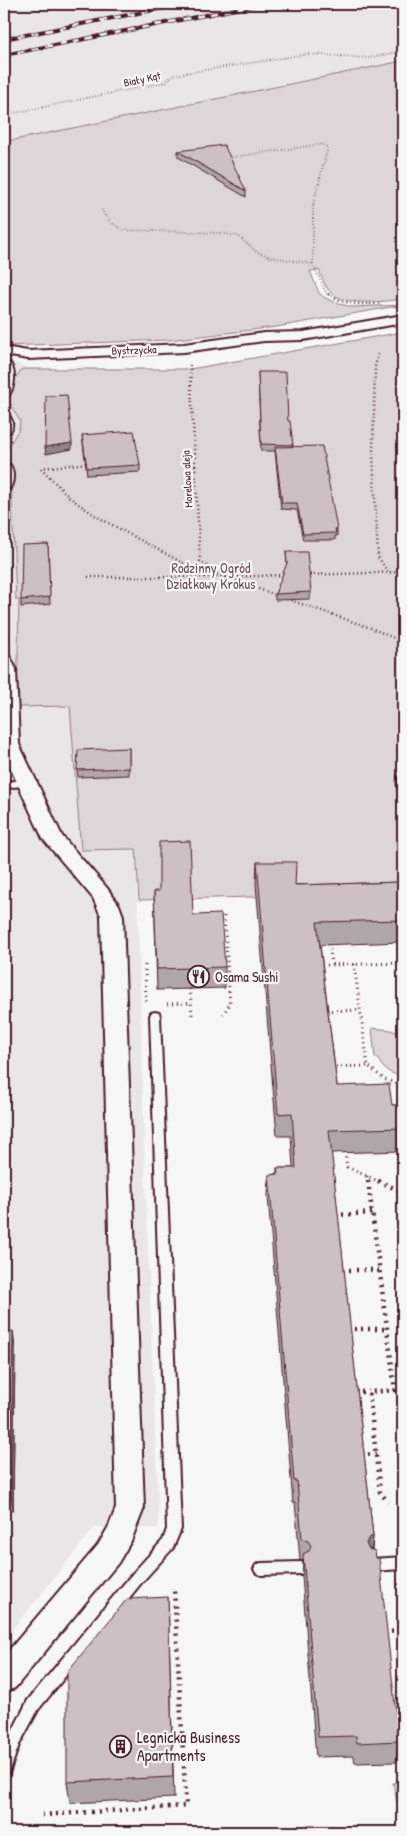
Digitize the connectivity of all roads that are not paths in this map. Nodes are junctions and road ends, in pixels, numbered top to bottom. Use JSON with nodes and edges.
{"nodes":[{"id":1,"x":403,"y":309,"type":"edge"},
{"id":2,"x":403,"y":319,"type":"edge"},
{"id":3,"x":264,"y":337,"type":"junction"},
{"id":4,"x":4,"y":361,"type":"edge"},
{"id":5,"x":4,"y":392,"type":"edge"},
{"id":6,"x":4,"y":420,"type":"edge"},
{"id":7,"x":4,"y":429,"type":"edge"},
{"id":8,"x":4,"y":468,"type":"edge"},
{"id":9,"x":4,"y":485,"type":"edge"},
{"id":10,"x":4,"y":661,"type":"edge"},
{"id":11,"x":6,"y":742,"type":"edge"},
{"id":12,"x":15,"y":784,"type":"edge"},
{"id":13,"x":155,"y":1010,"type":"road end"},
{"id":14,"x":400,"y":1563,"type":"edge"},
{"id":15,"x":372,"y":1565,"type":"edge"},
{"id":16,"x":301,"y":1568,"type":"edge"},
{"id":17,"x":261,"y":1569,"type":"dead end"},
{"id":18,"x":4,"y":1678,"type":"edge"},
{"id":19,"x":4,"y":1768,"type":"edge"}],
"edges":[{"from":1,"to":3,"type":"street","name":"Bystrzycka"},
{"from":2,"to":3,"type":"street","name":"Bystrzycka"},
{"from":3,"to":4,"type":"street","name":"Bystrzycka"},
{"from":4,"to":5,"type":"street"},
{"from":6,"to":7,"type":"street"},
{"from":8,"to":9,"type":"street"},
{"from":10,"to":11,"type":"street"},
{"from":11,"to":12,"type":"street"},
{"from":12,"to":18,"type":"street"},
{"from":13,"to":19,"type":"lane"},
{"from":14,"to":15,"type":"lane"},
{"from":16,"to":17,"type":"lane"}]}
